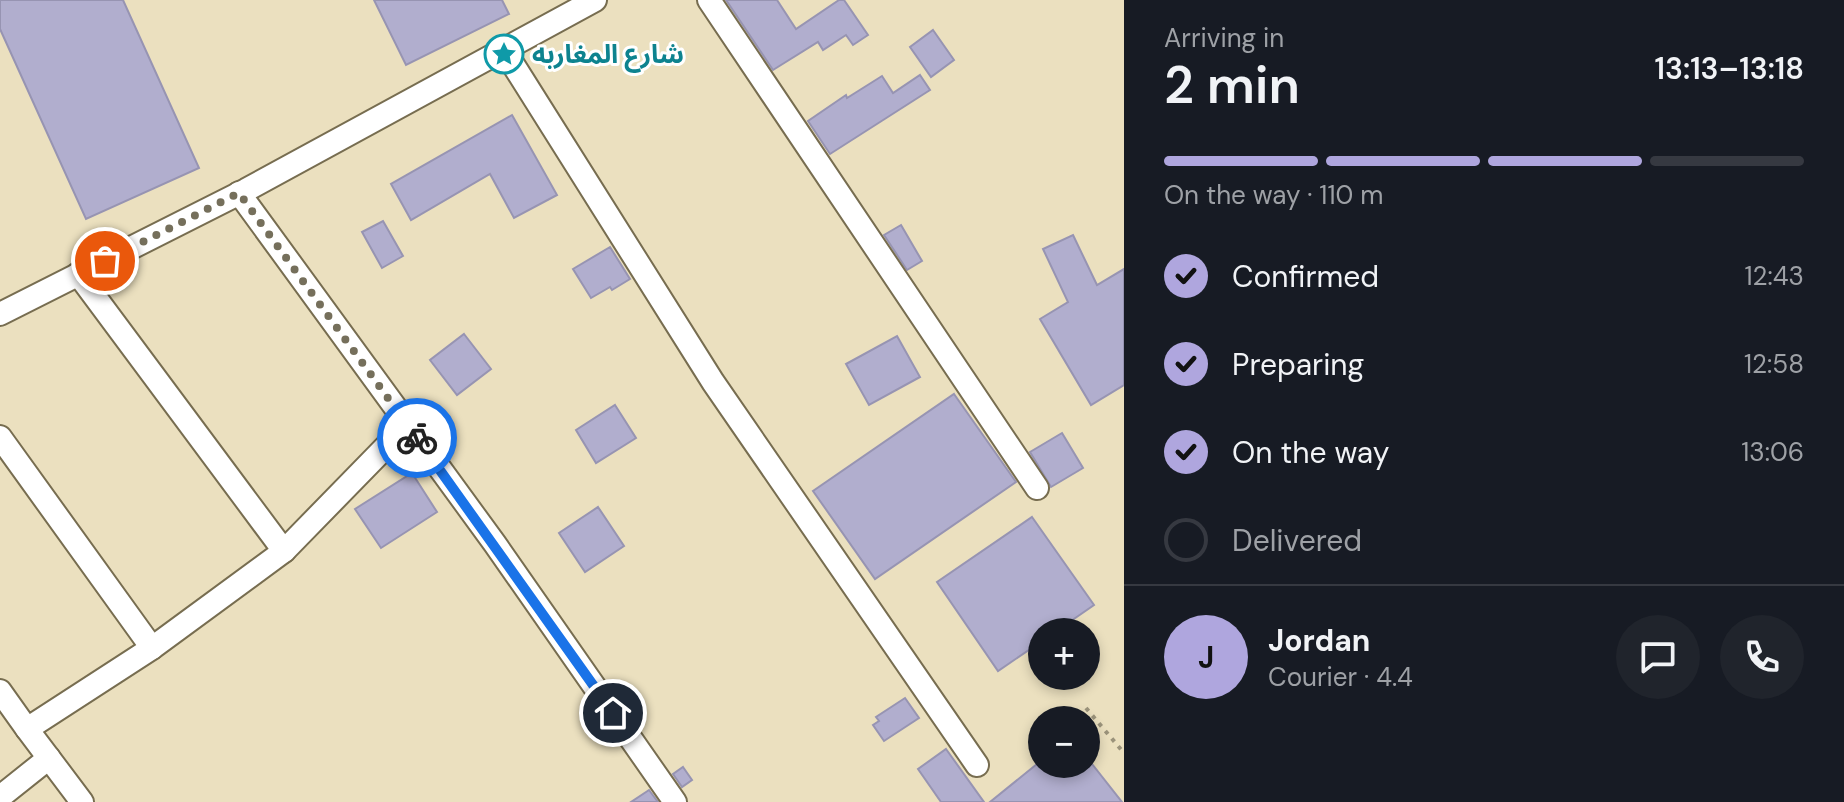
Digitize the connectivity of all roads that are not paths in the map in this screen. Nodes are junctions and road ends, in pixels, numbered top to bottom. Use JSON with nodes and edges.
{"nodes":[{"id":1,"x":595,"y":0,"type":"edge"},
{"id":2,"x":709,"y":0,"type":"edge"},
{"id":3,"x":504,"y":50,"type":"junction"},
{"id":4,"x":239,"y":193,"type":"junction"},
{"id":5,"x":78,"y":274,"type":"junction"},
{"id":6,"x":0,"y":314,"type":"edge"},
{"id":7,"x":407,"y":425,"type":"junction"},
{"id":8,"x":0,"y":437,"type":"edge"},
{"id":9,"x":1037,"y":488,"type":"dead end"},
{"id":10,"x":284,"y":551,"type":"junction"},
{"id":11,"x":152,"y":648,"type":"junction"},
{"id":12,"x":0,"y":691,"type":"edge"},
{"id":13,"x":27,"y":729,"type":"junction"},
{"id":14,"x":49,"y":758,"type":"junction"},
{"id":15,"x":977,"y":765,"type":"dead end"},
{"id":16,"x":0,"y":797,"type":"edge"},
{"id":17,"x":82,"y":802,"type":"edge"},
{"id":18,"x":675,"y":802,"type":"edge"}],
"edges":[{"from":1,"to":3,"type":"street"},
{"from":2,"to":9,"type":"street"},
{"from":3,"to":4,"type":"street"},
{"from":3,"to":15,"type":"street"},
{"from":4,"to":5,"type":"street"},
{"from":4,"to":7,"type":"street"},
{"from":5,"to":6,"type":"street"},
{"from":5,"to":10,"type":"street"},
{"from":7,"to":10,"type":"street"},
{"from":7,"to":18,"type":"street"},
{"from":8,"to":11,"type":"street"},
{"from":10,"to":11,"type":"street"},
{"from":11,"to":13,"type":"street"},
{"from":12,"to":13,"type":"street"},
{"from":13,"to":14,"type":"street"},
{"from":14,"to":16,"type":"street"},
{"from":14,"to":17,"type":"street"}]}
